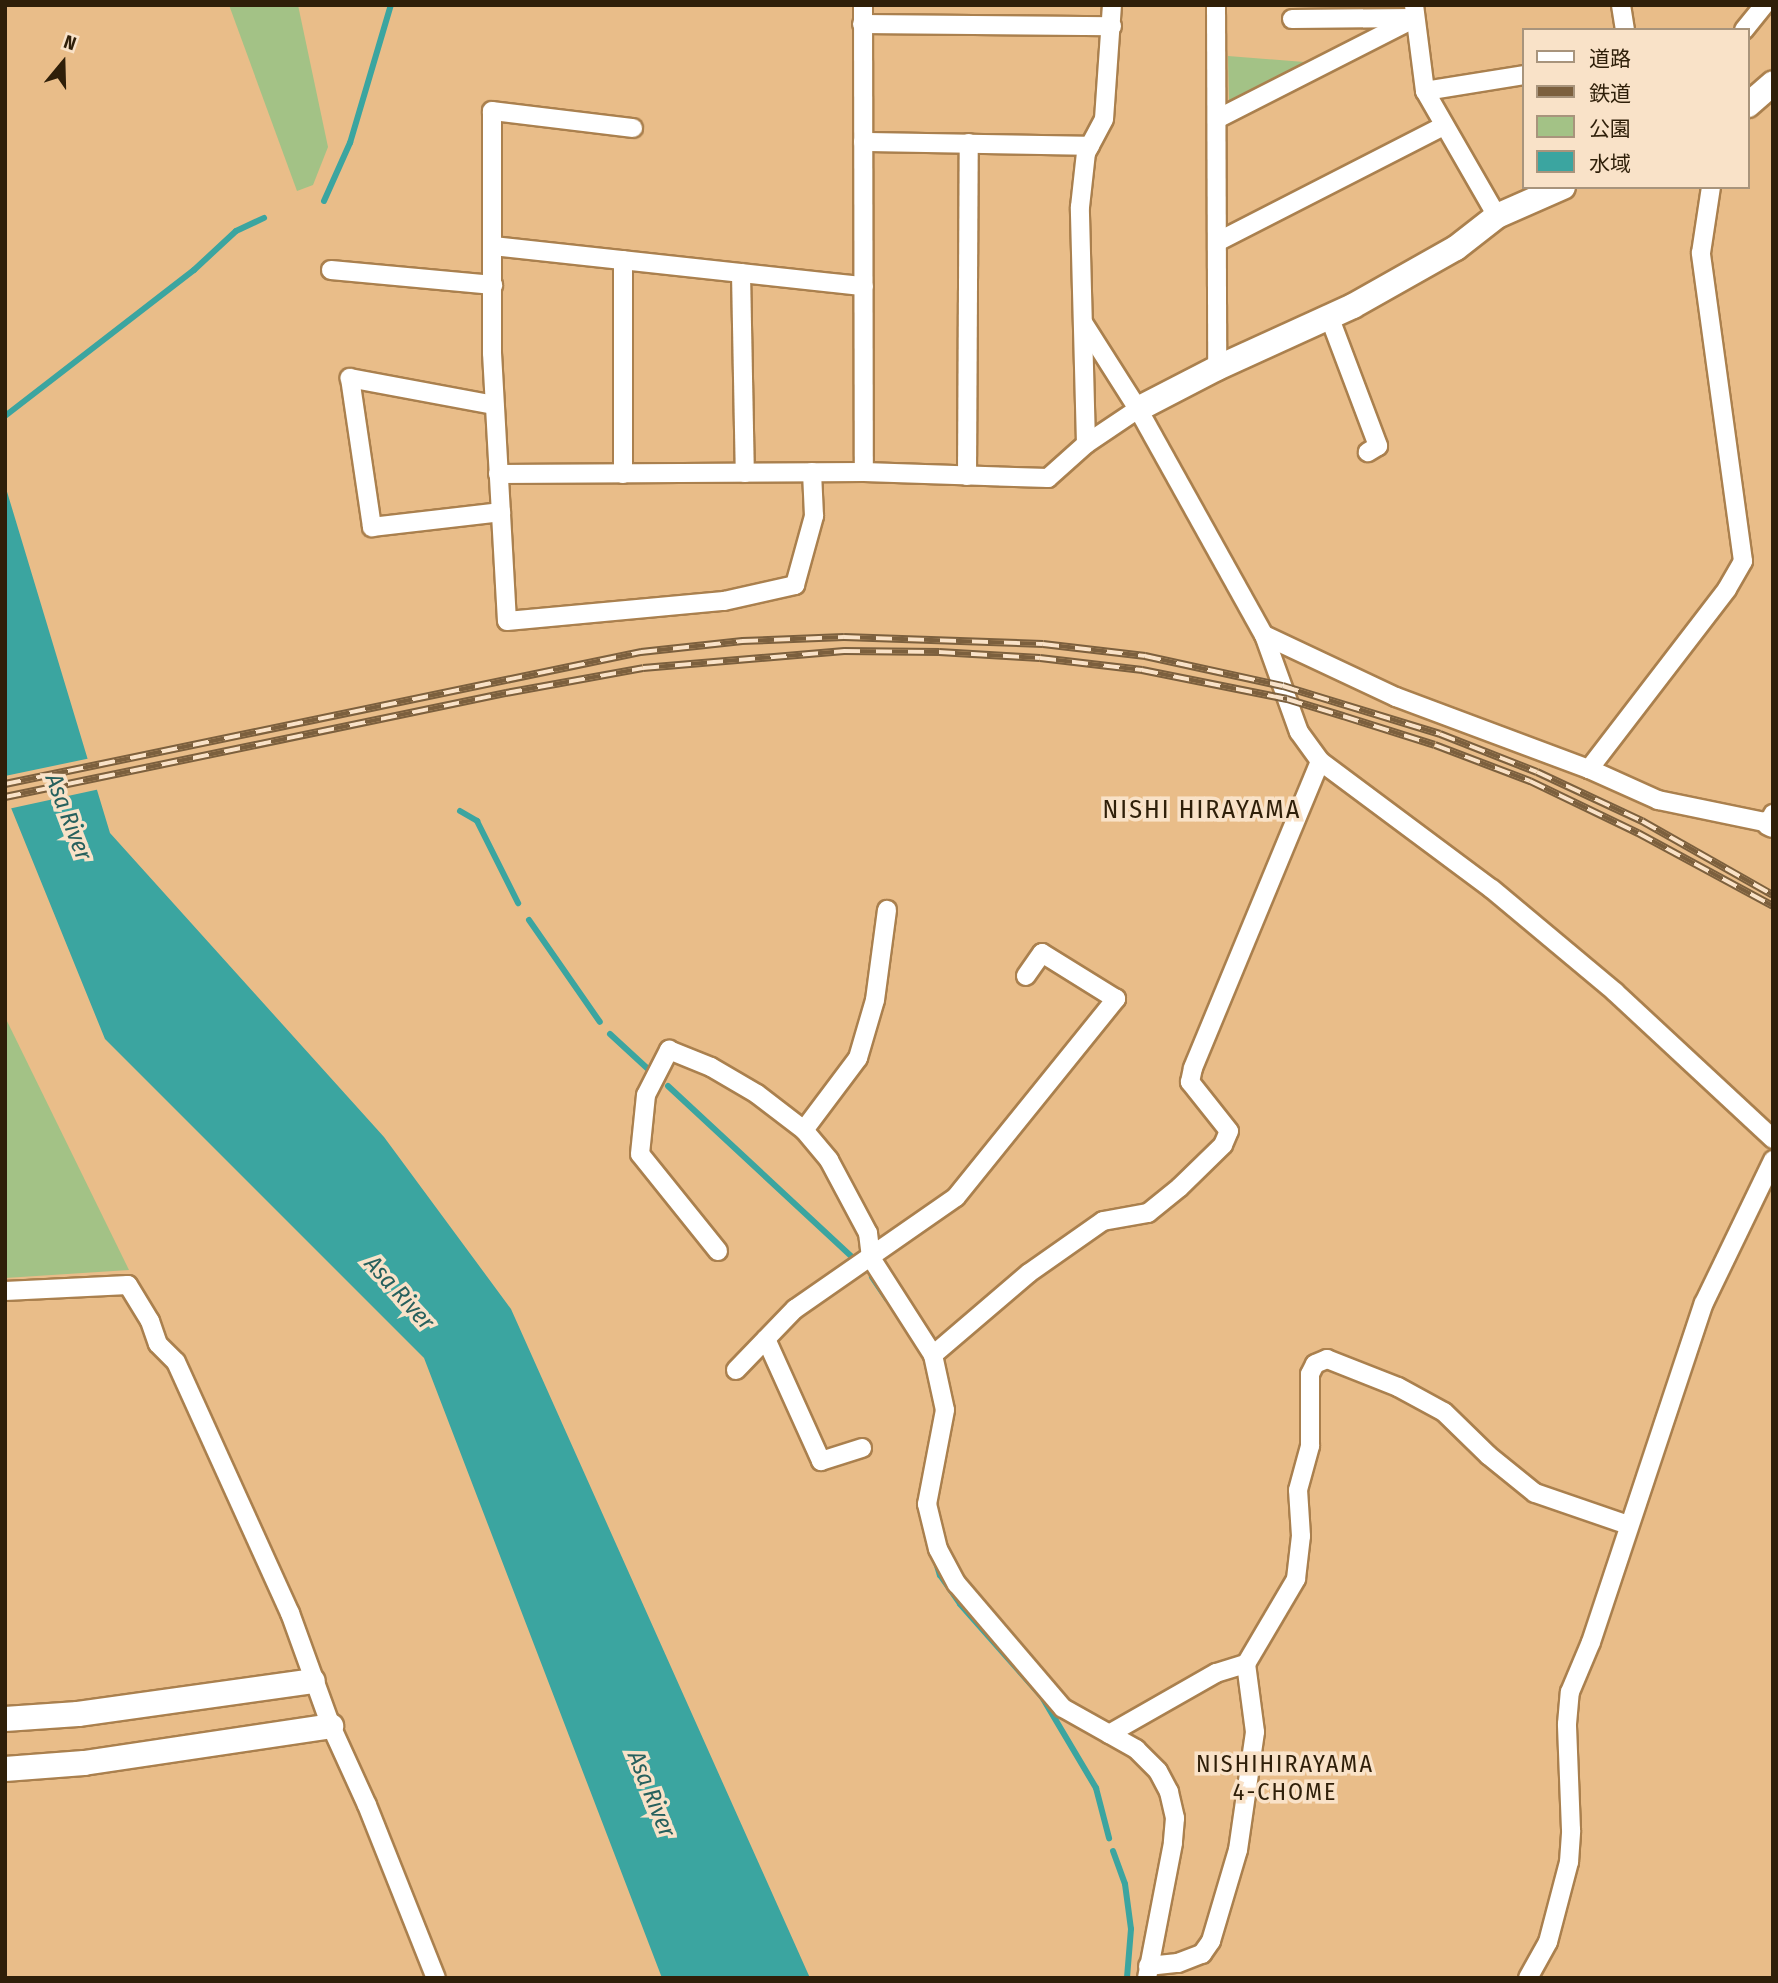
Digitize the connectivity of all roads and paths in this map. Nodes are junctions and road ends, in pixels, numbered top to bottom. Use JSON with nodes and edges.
{"nodes":[{"id":1,"x":863,"y":5,"type":"edge"},
{"id":2,"x":1112,"y":5,"type":"edge"},
{"id":3,"x":1216,"y":5,"type":"edge"},
{"id":4,"x":1621,"y":5,"type":"edge"},
{"id":5,"x":1764,"y":5,"type":"edge"},
{"id":6,"x":1414,"y":12,"type":"edge"},
{"id":7,"x":1292,"y":19,"type":"dead end"},
{"id":8,"x":862,"y":24,"type":"junction"},
{"id":9,"x":1112,"y":26,"type":"junction"},
{"id":10,"x":1625,"y":28,"type":"edge"},
{"id":11,"x":1746,"y":28,"type":"edge"},
{"id":12,"x":1522,"y":75,"type":"edge"},
{"id":13,"x":1773,"y":83,"type":"edge"},
{"id":14,"x":1425,"y":91,"type":"junction"},
{"id":15,"x":1750,"y":103,"type":"edge"},
{"id":16,"x":1216,"y":119,"type":"junction"},
{"id":17,"x":1444,"y":126,"type":"junction"},
{"id":18,"x":633,"y":128,"type":"dead end"},
{"id":19,"x":863,"y":142,"type":"junction"},
{"id":20,"x":969,"y":143,"type":"junction"},
{"id":21,"x":1090,"y":146,"type":"junction"},
{"id":22,"x":1558,"y":189,"type":"edge"},
{"id":23,"x":1711,"y":189,"type":"edge"},
{"id":24,"x":1497,"y":216,"type":"junction"},
{"id":25,"x":1217,"y":242,"type":"junction"},
{"id":26,"x":493,"y":246,"type":"junction"},
{"id":27,"x":623,"y":260,"type":"junction"},
{"id":28,"x":331,"y":270,"type":"dead end"},
{"id":29,"x":741,"y":273,"type":"junction"},
{"id":30,"x":493,"y":285,"type":"junction"},
{"id":31,"x":864,"y":286,"type":"junction"},
{"id":32,"x":1329,"y":316,"type":"junction"},
{"id":33,"x":1084,"y":324,"type":"junction"},
{"id":34,"x":1217,"y":368,"type":"junction"},
{"id":35,"x":494,"y":405,"type":"junction"},
{"id":36,"x":1138,"y":410,"type":"junction"},
{"id":37,"x":1086,"y":444,"type":"junction"},
{"id":38,"x":1368,"y":452,"type":"dead end"},
{"id":39,"x":812,"y":472,"type":"junction"},
{"id":40,"x":863,"y":472,"type":"junction"},
{"id":41,"x":744,"y":473,"type":"junction"},
{"id":42,"x":498,"y":474,"type":"junction"},
{"id":43,"x":623,"y":474,"type":"junction"},
{"id":44,"x":967,"y":476,"type":"junction"},
{"id":45,"x":501,"y":512,"type":"junction"},
{"id":46,"x":1264,"y":635,"type":"junction"},
{"id":47,"x":1321,"y":761,"type":"junction"},
{"id":48,"x":1589,"y":769,"type":"junction"},
{"id":49,"x":1772,"y":821,"type":"edge"},
{"id":50,"x":887,"y":910,"type":"dead end"},
{"id":51,"x":1026,"y":976,"type":"dead end"},
{"id":52,"x":804,"y":1130,"type":"junction"},
{"id":53,"x":1773,"y":1139,"type":"edge"},
{"id":54,"x":1773,"y":1160,"type":"edge"},
{"id":55,"x":718,"y":1251,"type":"dead end"},
{"id":56,"x":871,"y":1258,"type":"junction"},
{"id":57,"x":5,"y":1291,"type":"edge"},
{"id":58,"x":765,"y":1339,"type":"junction"},
{"id":59,"x":933,"y":1355,"type":"junction"},
{"id":60,"x":736,"y":1370,"type":"dead end"},
{"id":61,"x":862,"y":1448,"type":"dead end"},
{"id":62,"x":1629,"y":1525,"type":"junction"},
{"id":63,"x":1246,"y":1664,"type":"junction"},
{"id":64,"x":313,"y":1681,"type":"junction"},
{"id":65,"x":5,"y":1719,"type":"edge"},
{"id":66,"x":331,"y":1726,"type":"junction"},
{"id":67,"x":1109,"y":1734,"type":"junction"},
{"id":68,"x":5,"y":1769,"type":"edge"},
{"id":69,"x":1148,"y":1972,"type":"edge"},
{"id":70,"x":436,"y":1978,"type":"edge"},
{"id":71,"x":1528,"y":1978,"type":"edge"}],
"edges":[{"from":1,"to":8,"type":"street"},
{"from":2,"to":9,"type":"street"},
{"from":3,"to":16,"type":"street"},
{"from":4,"to":10,"type":"street"},
{"from":5,"to":11,"type":"street"},
{"from":6,"to":7,"type":"street"},
{"from":6,"to":14,"type":"street"},
{"from":6,"to":16,"type":"street"},
{"from":8,"to":9,"type":"street"},
{"from":8,"to":19,"type":"street"},
{"from":9,"to":21,"type":"street"},
{"from":12,"to":14,"type":"street"},
{"from":13,"to":15,"type":"street"},
{"from":14,"to":17,"type":"street"},
{"from":16,"to":25,"type":"street"},
{"from":17,"to":24,"type":"street"},
{"from":17,"to":25,"type":"street"},
{"from":18,"to":26,"type":"street"},
{"from":19,"to":20,"type":"street"},
{"from":19,"to":31,"type":"street"},
{"from":20,"to":21,"type":"street"},
{"from":20,"to":44,"type":"street"},
{"from":21,"to":33,"type":"street"},
{"from":22,"to":24,"type":"street"},
{"from":23,"to":48,"type":"street"},
{"from":24,"to":32,"type":"street"},
{"from":25,"to":34,"type":"street"},
{"from":26,"to":27,"type":"street"},
{"from":26,"to":30,"type":"street"},
{"from":27,"to":29,"type":"street"},
{"from":27,"to":43,"type":"street"},
{"from":28,"to":30,"type":"street"},
{"from":29,"to":31,"type":"street"},
{"from":29,"to":41,"type":"street"},
{"from":30,"to":35,"type":"street"},
{"from":31,"to":40,"type":"street"},
{"from":32,"to":34,"type":"street"},
{"from":32,"to":38,"type":"street"},
{"from":33,"to":36,"type":"street"},
{"from":33,"to":37,"type":"street"},
{"from":34,"to":36,"type":"street"},
{"from":35,"to":42,"type":"street"},
{"from":35,"to":45,"type":"street"},
{"from":36,"to":37,"type":"street"},
{"from":36,"to":46,"type":"street"},
{"from":37,"to":44,"type":"street"},
{"from":39,"to":40,"type":"street"},
{"from":39,"to":41,"type":"street"},
{"from":39,"to":45,"type":"street"},
{"from":40,"to":44,"type":"street"},
{"from":41,"to":43,"type":"street"},
{"from":42,"to":43,"type":"street"},
{"from":42,"to":45,"type":"street"},
{"from":46,"to":47,"type":"street"},
{"from":46,"to":48,"type":"street"},
{"from":47,"to":53,"type":"street"},
{"from":47,"to":59,"type":"street"},
{"from":48,"to":49,"type":"street"},
{"from":50,"to":52,"type":"street"},
{"from":51,"to":56,"type":"street"},
{"from":52,"to":55,"type":"street"},
{"from":52,"to":56,"type":"street"},
{"from":54,"to":62,"type":"street"},
{"from":56,"to":58,"type":"street"},
{"from":56,"to":59,"type":"street"},
{"from":57,"to":64,"type":"street"},
{"from":58,"to":60,"type":"street"},
{"from":58,"to":61,"type":"street"},
{"from":59,"to":67,"type":"street"},
{"from":62,"to":63,"type":"street"},
{"from":62,"to":71,"type":"street"},
{"from":63,"to":67,"type":"street"},
{"from":63,"to":69,"type":"street"},
{"from":64,"to":65,"type":"street"},
{"from":64,"to":66,"type":"street"},
{"from":66,"to":68,"type":"street"},
{"from":66,"to":70,"type":"street"},
{"from":67,"to":69,"type":"street"}]}
